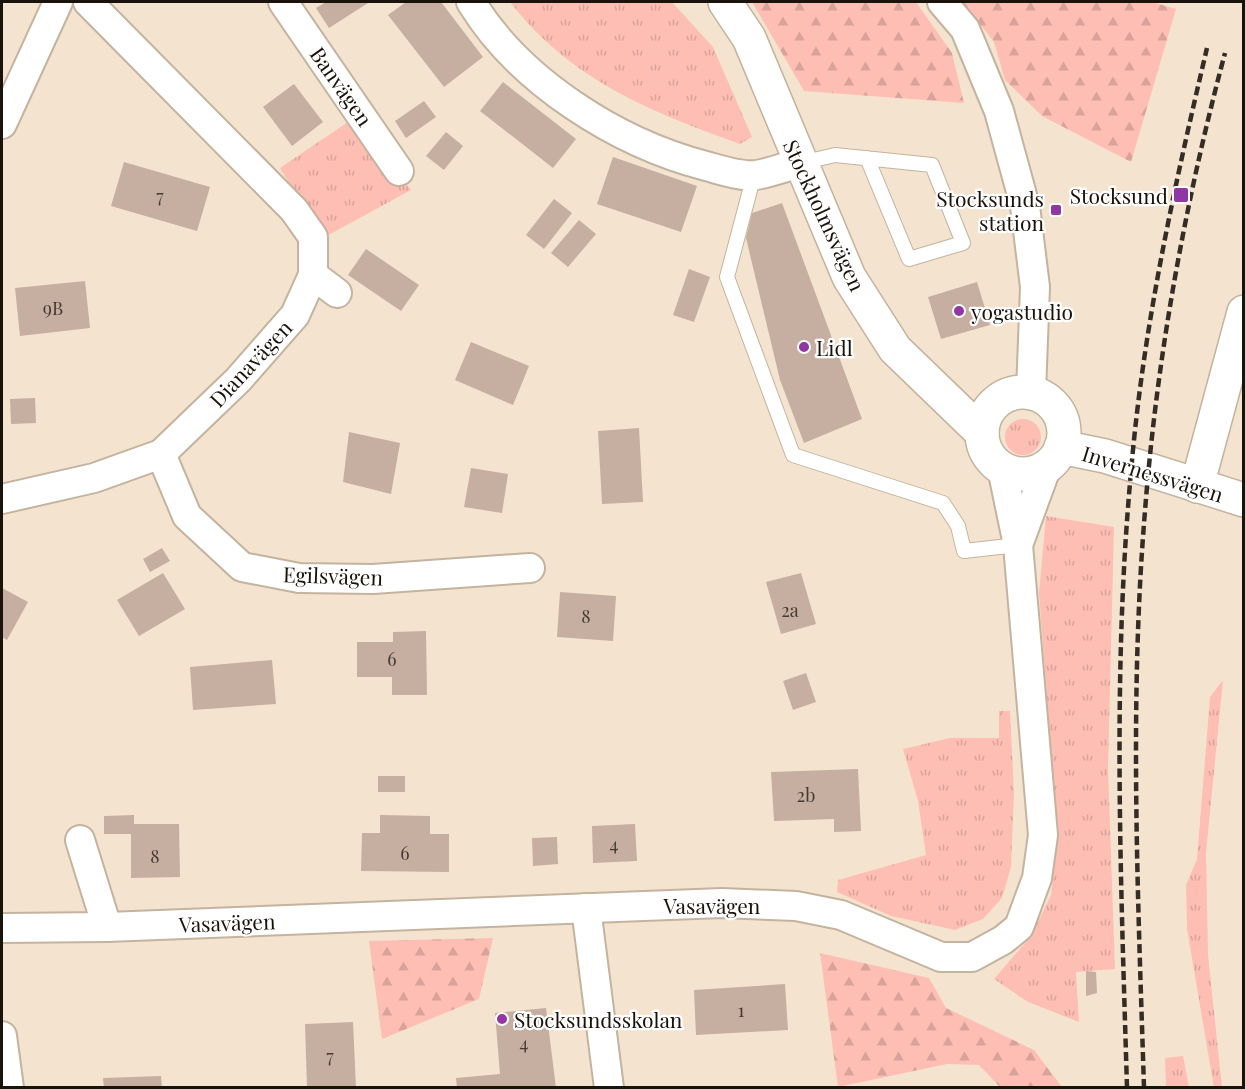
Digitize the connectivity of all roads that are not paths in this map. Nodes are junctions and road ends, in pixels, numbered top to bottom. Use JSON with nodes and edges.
{"nodes":[{"id":1,"x":58,"y":2,"type":"edge"},
{"id":2,"x":88,"y":2,"type":"edge"},
{"id":3,"x":283,"y":2,"type":"edge"},
{"id":4,"x":471,"y":2,"type":"edge"},
{"id":5,"x":725,"y":2,"type":"edge"},
{"id":6,"x":942,"y":2,"type":"edge"},
{"id":7,"x":2,"y":124,"type":"edge"},
{"id":8,"x":867,"y":158,"type":"junction"},
{"id":9,"x":800,"y":163,"type":"junction"},
{"id":10,"x":399,"y":171,"type":"dead end"},
{"id":11,"x":754,"y":175,"type":"junction"},
{"id":12,"x":313,"y":274,"type":"junction"},
{"id":13,"x":337,"y":293,"type":"dead end"},
{"id":14,"x":1244,"y":312,"type":"edge"},
{"id":15,"x":1031,"y":392,"type":"junction"},
{"id":16,"x":982,"y":432,"type":"junction"},
{"id":17,"x":161,"y":454,"type":"junction"},
{"id":18,"x":1054,"y":457,"type":"junction"},
{"id":19,"x":1002,"y":468,"type":"junction"},
{"id":20,"x":1197,"y":486,"type":"junction"},
{"id":21,"x":2,"y":499,"type":"edge"},
{"id":22,"x":1244,"y":500,"type":"edge"},
{"id":23,"x":1018,"y":545,"type":"junction"},
{"id":24,"x":530,"y":568,"type":"dead end"},
{"id":25,"x":80,"y":840,"type":"dead end"},
{"id":26,"x":586,"y":908,"type":"junction"},
{"id":27,"x":107,"y":927,"type":"junction"},
{"id":28,"x":2,"y":928,"type":"edge"},
{"id":29,"x":2,"y":1036,"type":"edge"},
{"id":30,"x":9,"y":1088,"type":"edge"},
{"id":31,"x":609,"y":1088,"type":"edge"}],
"edges":[{"from":1,"to":7,"type":"street"},
{"from":2,"to":12,"type":"street","name":"Dianavägen"},
{"from":3,"to":10,"type":"street","name":"Banvägen"},
{"from":4,"to":11,"type":"street"},
{"from":5,"to":9,"type":"main road","name":"Stockholmsvägen"},
{"from":6,"to":15,"type":"street"},
{"from":8,"to":8,"type":"lane"},
{"from":8,"to":9,"type":"lane"},
{"from":9,"to":11,"type":"street"},
{"from":9,"to":16,"type":"main road","name":"Stockholmsvägen"},
{"from":11,"to":23,"type":"lane"},
{"from":12,"to":13,"type":"street"},
{"from":12,"to":17,"type":"street","name":"Dianavägen"},
{"from":14,"to":20,"type":"main road"},
{"from":15,"to":16,"type":"main road"},
{"from":15,"to":18,"type":"main road"},
{"from":16,"to":19,"type":"main road"},
{"from":17,"to":21,"type":"street","name":"Dianavägen"},
{"from":17,"to":24,"type":"street","name":"Egilsvägen"},
{"from":18,"to":19,"type":"main road"},
{"from":18,"to":20,"type":"main road","name":"Invernessvägen"},
{"from":18,"to":23,"type":"street","name":"Vasavägen"},
{"from":19,"to":23,"type":"street","name":"Vasavägen"},
{"from":20,"to":22,"type":"main road","name":"Invernessvägen"},
{"from":23,"to":26,"type":"street","name":"Vasavägen"},
{"from":25,"to":27,"type":"street"},
{"from":26,"to":27,"type":"street","name":"Vasavägen"},
{"from":26,"to":31,"type":"street"},
{"from":27,"to":28,"type":"street","name":"Vasavägen"},
{"from":29,"to":30,"type":"street"}]}
